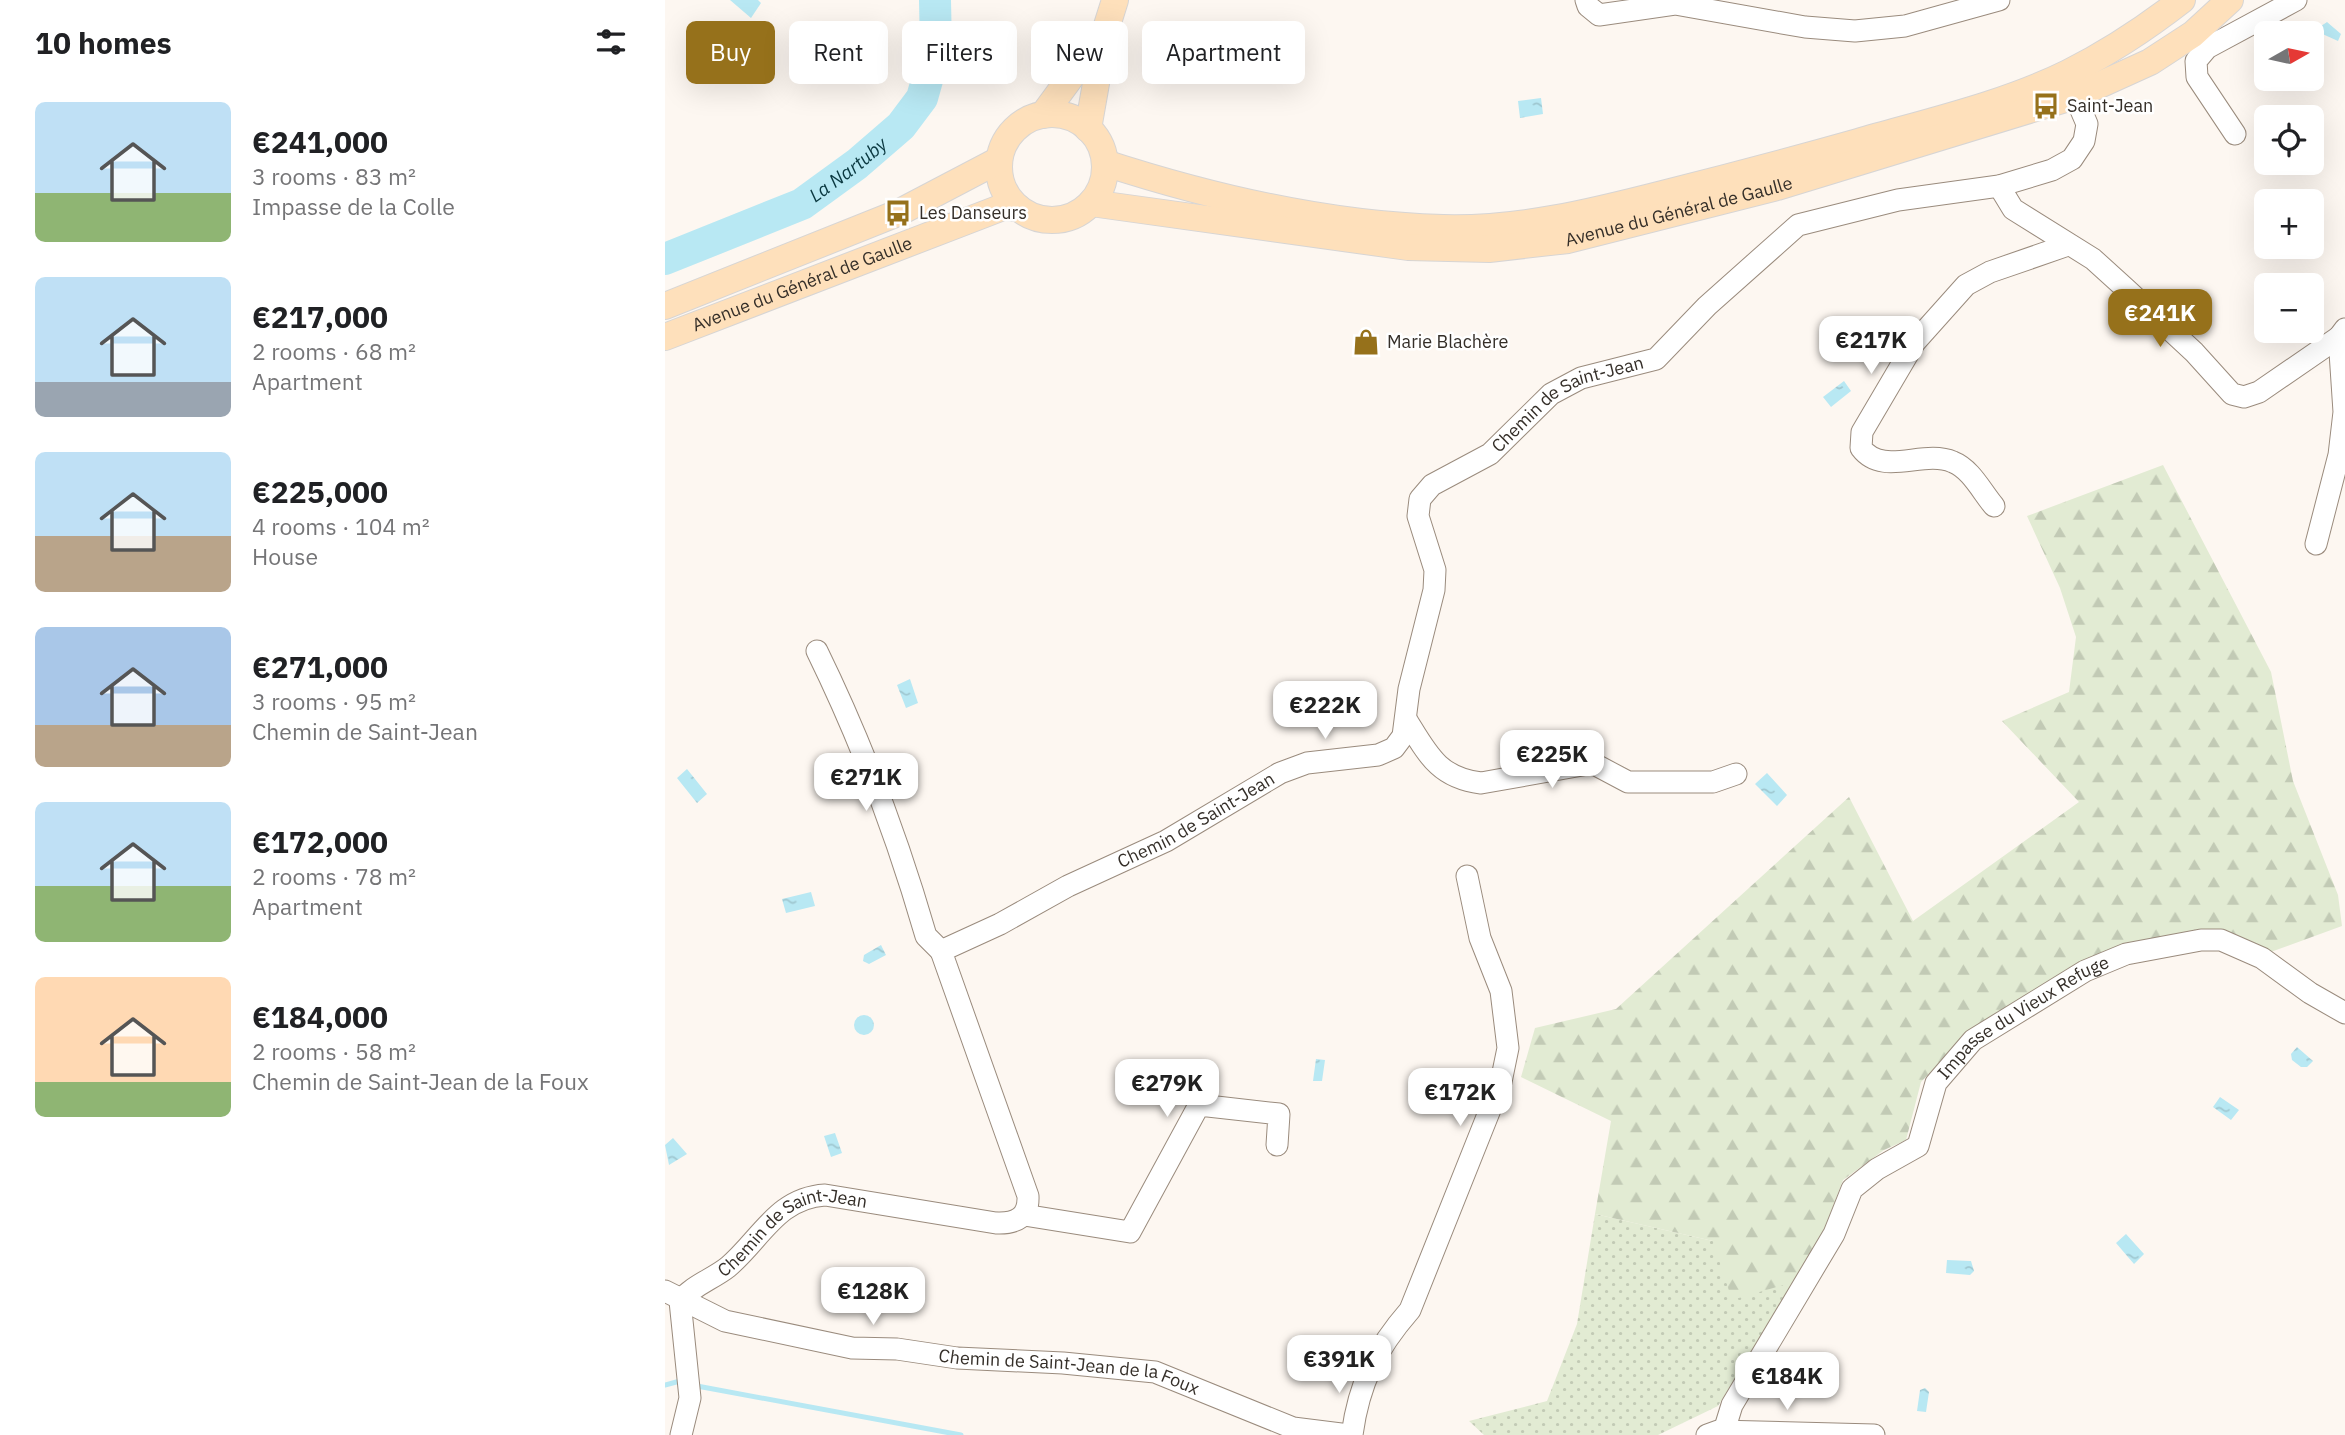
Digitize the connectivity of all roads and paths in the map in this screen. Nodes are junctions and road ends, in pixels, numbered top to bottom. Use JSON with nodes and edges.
{"nodes":[{"id":1,"x":1115,"y":0,"type":"edge"},
{"id":2,"x":1586,"y":0,"type":"edge"},
{"id":3,"x":1999,"y":0,"type":"edge"},
{"id":4,"x":2182,"y":0,"type":"edge"},
{"id":5,"x":2229,"y":0,"type":"edge"},
{"id":6,"x":2296,"y":0,"type":"edge"},
{"id":7,"x":1108,"y":21,"type":"edge"},
{"id":8,"x":1066,"y":84,"type":"edge"},
{"id":9,"x":1096,"y":84,"type":"edge"},
{"id":10,"x":2075,"y":96,"type":"junction"},
{"id":11,"x":1043,"y":115,"type":"junction"},
{"id":12,"x":1088,"y":129,"type":"junction"},
{"id":13,"x":2235,"y":134,"type":"dead end"},
{"id":14,"x":999,"y":160,"type":"junction"},
{"id":15,"x":1105,"y":163,"type":"junction"},
{"id":16,"x":1999,"y":186,"type":"junction"},
{"id":17,"x":1091,"y":203,"type":"junction"},
{"id":18,"x":1018,"y":208,"type":"junction"},
{"id":19,"x":2068,"y":245,"type":"junction"},
{"id":20,"x":665,"y":306,"type":"edge"},
{"id":21,"x":2342,"y":333,"type":"edge"},
{"id":22,"x":665,"y":337,"type":"edge"},
{"id":23,"x":1994,"y":506,"type":"dead end"},
{"id":24,"x":2316,"y":544,"type":"dead end"},
{"id":25,"x":817,"y":652,"type":"dead end"},
{"id":26,"x":1406,"y":719,"type":"junction"},
{"id":27,"x":1736,"y":774,"type":"dead end"},
{"id":28,"x":1467,"y":876,"type":"dead end"},
{"id":29,"x":941,"y":951,"type":"junction"},
{"id":30,"x":2345,"y":1013,"type":"edge"},
{"id":31,"x":1277,"y":1145,"type":"dead end"},
{"id":32,"x":1024,"y":1215,"type":"junction"},
{"id":33,"x":673,"y":1296,"type":"edge"},
{"id":34,"x":1716,"y":1433,"type":"edge"},
{"id":35,"x":681,"y":1435,"type":"edge"},
{"id":36,"x":1350,"y":1435,"type":"edge"},
{"id":37,"x":1874,"y":1435,"type":"edge"}],
"edges":[{"from":1,"to":7,"type":"main road"},
{"from":2,"to":3,"type":"street"},
{"from":4,"to":15,"type":"main road","name":"Avenue du Général de Gaulle"},
{"from":5,"to":10,"type":"main road","name":"Avenue du Général de Gaulle"},
{"from":6,"to":13,"type":"street"},
{"from":8,"to":11,"type":"main road"},
{"from":9,"to":12,"type":"main road"},
{"from":10,"to":16,"type":"street","name":"Chemin de Saint-Jean"},
{"from":10,"to":17,"type":"main road","name":"Avenue du Général de Gaulle"},
{"from":11,"to":12,"type":"main road"},
{"from":11,"to":14,"type":"main road"},
{"from":12,"to":15,"type":"main road"},
{"from":14,"to":18,"type":"main road"},
{"from":14,"to":20,"type":"main road","name":"Avenue du Général de Gaulle"},
{"from":15,"to":17,"type":"main road"},
{"from":16,"to":19,"type":"street"},
{"from":16,"to":26,"type":"street","name":"Chemin de Saint-Jean"},
{"from":17,"to":18,"type":"main road"},
{"from":18,"to":22,"type":"main road","name":"Avenue du Général de Gaulle"},
{"from":19,"to":21,"type":"street"},
{"from":19,"to":23,"type":"street"},
{"from":21,"to":24,"type":"street"},
{"from":25,"to":29,"type":"street"},
{"from":26,"to":27,"type":"street"},
{"from":26,"to":29,"type":"street","name":"Chemin de Saint-Jean"},
{"from":28,"to":36,"type":"street"},
{"from":29,"to":32,"type":"street"},
{"from":30,"to":34,"type":"street","name":"Impasse du Vieux Refuge"},
{"from":31,"to":32,"type":"street"},
{"from":32,"to":33,"type":"street","name":"Chemin de Saint-Jean"},
{"from":33,"to":35,"type":"street"},
{"from":33,"to":36,"type":"street","name":"Chemin de Saint-Jean de la Foux"},
{"from":34,"to":37,"type":"street"}]}
